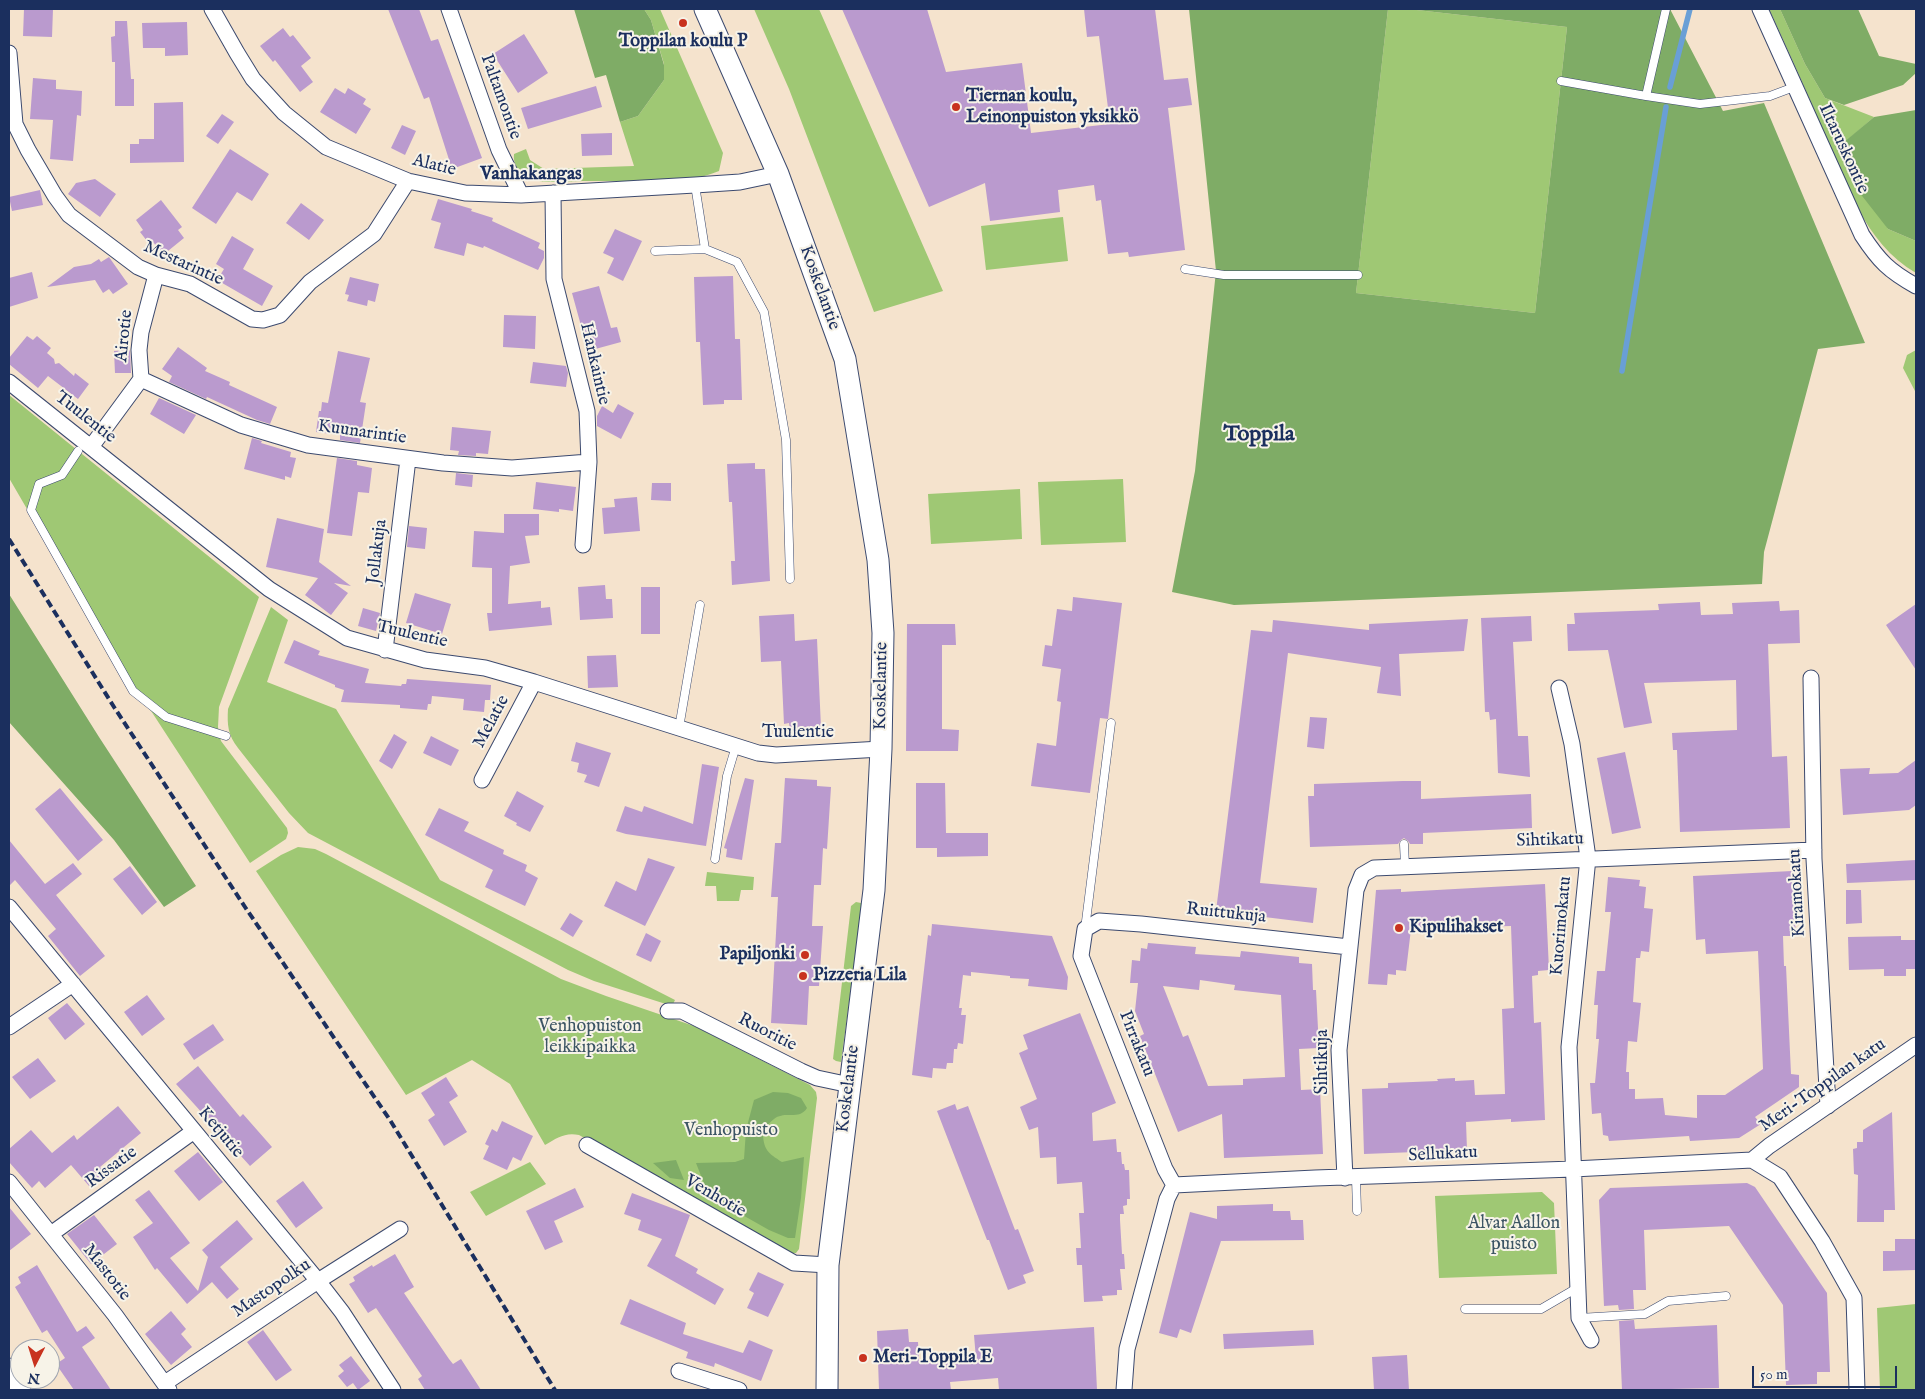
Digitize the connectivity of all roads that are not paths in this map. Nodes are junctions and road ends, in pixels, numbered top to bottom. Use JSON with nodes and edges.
{"nodes":[{"id":1,"x":212,"y":9,"type":"edge"},
{"id":2,"x":449,"y":9,"type":"edge"},
{"id":3,"x":705,"y":9,"type":"edge"},
{"id":4,"x":1666,"y":9,"type":"edge"},
{"id":5,"x":1760,"y":9,"type":"edge"},
{"id":6,"x":9,"y":53,"type":"edge"},
{"id":7,"x":1561,"y":81,"type":"dead end"},
{"id":8,"x":1794,"y":87,"type":"junction"},
{"id":9,"x":1646,"y":96,"type":"junction"},
{"id":10,"x":778,"y":174,"type":"junction"},
{"id":11,"x":408,"y":181,"type":"junction"},
{"id":12,"x":695,"y":185,"type":"junction"},
{"id":13,"x":553,"y":193,"type":"junction"},
{"id":14,"x":521,"y":195,"type":"junction"},
{"id":15,"x":705,"y":249,"type":"junction"},
{"id":16,"x":655,"y":251,"type":"dead end"},
{"id":17,"x":1185,"y":269,"type":"dead end"},
{"id":18,"x":156,"y":274,"type":"junction"},
{"id":19,"x":1358,"y":275,"type":"dead end"},
{"id":20,"x":1916,"y":286,"type":"edge"},
{"id":21,"x":141,"y":379,"type":"junction"},
{"id":22,"x":9,"y":382,"type":"edge"},
{"id":23,"x":84,"y":449,"type":"junction"},
{"id":24,"x":408,"y":459,"type":"junction"},
{"id":25,"x":589,"y":462,"type":"junction"},
{"id":26,"x":583,"y":545,"type":"dead end"},
{"id":27,"x":790,"y":579,"type":"dead end"},
{"id":28,"x":700,"y":606,"type":"dead end"},
{"id":29,"x":385,"y":650,"type":"junction"},
{"id":30,"x":1811,"y":678,"type":"dead end"},
{"id":31,"x":534,"y":682,"type":"junction"},
{"id":32,"x":1559,"y":688,"type":"dead end"},
{"id":33,"x":1111,"y":723,"type":"dead end"},
{"id":34,"x":679,"y":728,"type":"junction"},
{"id":35,"x":226,"y":736,"type":"dead end"},
{"id":36,"x":736,"y":746,"type":"junction"},
{"id":37,"x":881,"y":749,"type":"junction"},
{"id":38,"x":482,"y":780,"type":"dead end"},
{"id":39,"x":1404,"y":844,"type":"dead end"},
{"id":40,"x":1814,"y":850,"type":"junction"},
{"id":41,"x":1588,"y":858,"type":"junction"},
{"id":42,"x":715,"y":859,"type":"dead end"},
{"id":43,"x":1406,"y":866,"type":"junction"},
{"id":44,"x":9,"y":907,"type":"edge"},
{"id":45,"x":1085,"y":929,"type":"junction"},
{"id":46,"x":1349,"y":947,"type":"junction"},
{"id":47,"x":74,"y":984,"type":"junction"},
{"id":48,"x":668,"y":1011,"type":"dead end"},
{"id":49,"x":9,"y":1027,"type":"edge"},
{"id":50,"x":1916,"y":1045,"type":"edge"},
{"id":51,"x":850,"y":1085,"type":"junction"},
{"id":52,"x":1828,"y":1106,"type":"junction"},
{"id":53,"x":194,"y":1131,"type":"junction"},
{"id":54,"x":587,"y":1145,"type":"dead end"},
{"id":55,"x":1752,"y":1160,"type":"junction"},
{"id":56,"x":1573,"y":1169,"type":"junction"},
{"id":57,"x":1350,"y":1178,"type":"junction"},
{"id":58,"x":9,"y":1182,"type":"edge"},
{"id":59,"x":1174,"y":1185,"type":"junction"},
{"id":60,"x":1357,"y":1211,"type":"dead end"},
{"id":61,"x":400,"y":1229,"type":"dead end"},
{"id":62,"x":51,"y":1234,"type":"junction"},
{"id":63,"x":828,"y":1265,"type":"junction"},
{"id":64,"x":318,"y":1281,"type":"junction"},
{"id":65,"x":1577,"y":1288,"type":"junction"},
{"id":66,"x":1726,"y":1296,"type":"dead end"},
{"id":67,"x":1465,"y":1310,"type":"dead end"},
{"id":68,"x":1579,"y":1318,"type":"junction"},
{"id":69,"x":1590,"y":1340,"type":"dead end"},
{"id":70,"x":9,"y":1368,"type":"edge"},
{"id":71,"x":679,"y":1371,"type":"dead end"},
{"id":72,"x":167,"y":1387,"type":"edge"},
{"id":73,"x":21,"y":1390,"type":"edge"},
{"id":74,"x":392,"y":1390,"type":"edge"},
{"id":75,"x":739,"y":1390,"type":"edge"},
{"id":76,"x":827,"y":1390,"type":"edge"},
{"id":77,"x":1124,"y":1390,"type":"edge"},
{"id":78,"x":1857,"y":1390,"type":"edge"}],
"edges":[{"from":1,"to":11,"type":"street","name":"Alatie"},
{"from":2,"to":14,"type":"street","name":"Paltamontie"},
{"from":3,"to":10,"type":"main road","name":"Koskelantie"},
{"from":4,"to":9,"type":"lane"},
{"from":5,"to":8,"type":"street","name":"Iltaruskontie"},
{"from":6,"to":18,"type":"street","name":"Mestarintie"},
{"from":7,"to":9,"type":"lane"},
{"from":8,"to":9,"type":"lane"},
{"from":8,"to":20,"type":"street","name":"Iltaruskontie"},
{"from":10,"to":12,"type":"street","name":"Alatie"},
{"from":10,"to":37,"type":"main road","name":"Koskelantie"},
{"from":11,"to":14,"type":"street","name":"Alatie"},
{"from":11,"to":18,"type":"street","name":"Mestarintie"},
{"from":12,"to":13,"type":"street","name":"Alatie"},
{"from":12,"to":15,"type":"lane"},
{"from":13,"to":14,"type":"street","name":"Alatie"},
{"from":13,"to":25,"type":"street","name":"Hankaintie"},
{"from":15,"to":16,"type":"lane"},
{"from":15,"to":27,"type":"lane"},
{"from":17,"to":19,"type":"lane"},
{"from":18,"to":21,"type":"street","name":"Airotie"},
{"from":21,"to":23,"type":"street","name":"Airotie"},
{"from":21,"to":24,"type":"street","name":"Kuunarintie"},
{"from":22,"to":23,"type":"street","name":"Tuulentie"},
{"from":23,"to":29,"type":"street","name":"Tuulentie"},
{"from":23,"to":35,"type":"lane"},
{"from":24,"to":25,"type":"street","name":"Kuunarintie"},
{"from":24,"to":29,"type":"street","name":"Jollakuja"},
{"from":25,"to":26,"type":"street","name":"Hankaintie"},
{"from":28,"to":34,"type":"lane"},
{"from":29,"to":31,"type":"street","name":"Tuulentie"},
{"from":30,"to":40,"type":"street","name":"Kiramokatu"},
{"from":31,"to":34,"type":"street","name":"Tuulentie"},
{"from":31,"to":38,"type":"street","name":"Melatie"},
{"from":32,"to":41,"type":"street","name":"Kuorimokatu"},
{"from":33,"to":45,"type":"lane"},
{"from":34,"to":36,"type":"street","name":"Tuulentie"},
{"from":36,"to":37,"type":"street","name":"Tuulentie"},
{"from":36,"to":42,"type":"lane"},
{"from":37,"to":51,"type":"main road","name":"Koskelantie"},
{"from":39,"to":43,"type":"lane"},
{"from":40,"to":41,"type":"street","name":"Sihtikatu"},
{"from":40,"to":52,"type":"street","name":"Kiramokatu"},
{"from":41,"to":43,"type":"street","name":"Sihtikatu"},
{"from":41,"to":56,"type":"street","name":"Kuorimokatu"},
{"from":43,"to":46,"type":"street","name":"Sihtikatu"},
{"from":44,"to":47,"type":"street","name":"Ketjutie"},
{"from":45,"to":46,"type":"street","name":"Ruittukuja"},
{"from":45,"to":59,"type":"street","name":"Pirrakatu"},
{"from":46,"to":57,"type":"street","name":"Sihtikuja"},
{"from":47,"to":49,"type":"street"},
{"from":47,"to":53,"type":"street","name":"Ketjutie"},
{"from":48,"to":51,"type":"street","name":"Ruoritie"},
{"from":50,"to":52,"type":"street","name":"Meri-Toppilan katu"},
{"from":51,"to":63,"type":"main road","name":"Koskelantie"},
{"from":52,"to":55,"type":"street","name":"Meri-Toppilan katu"},
{"from":53,"to":62,"type":"street","name":"Rissatie"},
{"from":53,"to":64,"type":"street","name":"Ketjutie"},
{"from":54,"to":63,"type":"street","name":"Venhotie"},
{"from":55,"to":56,"type":"street","name":"Sellukatu"},
{"from":55,"to":78,"type":"street"},
{"from":56,"to":57,"type":"street","name":"Sellukatu"},
{"from":56,"to":65,"type":"street","name":"Kuorimokatu"},
{"from":57,"to":59,"type":"street","name":"Sellukatu"},
{"from":57,"to":60,"type":"lane"},
{"from":58,"to":62,"type":"street","name":"Mastotie"},
{"from":59,"to":77,"type":"street"},
{"from":61,"to":64,"type":"street","name":"Mastopolku"},
{"from":62,"to":72,"type":"street","name":"Mastotie"},
{"from":63,"to":76,"type":"main road","name":"Koskelantie"},
{"from":64,"to":72,"type":"street","name":"Mastopolku"},
{"from":64,"to":74,"type":"street","name":"Ketjutie"},
{"from":65,"to":67,"type":"lane"},
{"from":65,"to":68,"type":"street","name":"Kuorimokatu"},
{"from":66,"to":68,"type":"lane"},
{"from":68,"to":69,"type":"street"},
{"from":70,"to":73,"type":"street"},
{"from":71,"to":75,"type":"street"}]}
